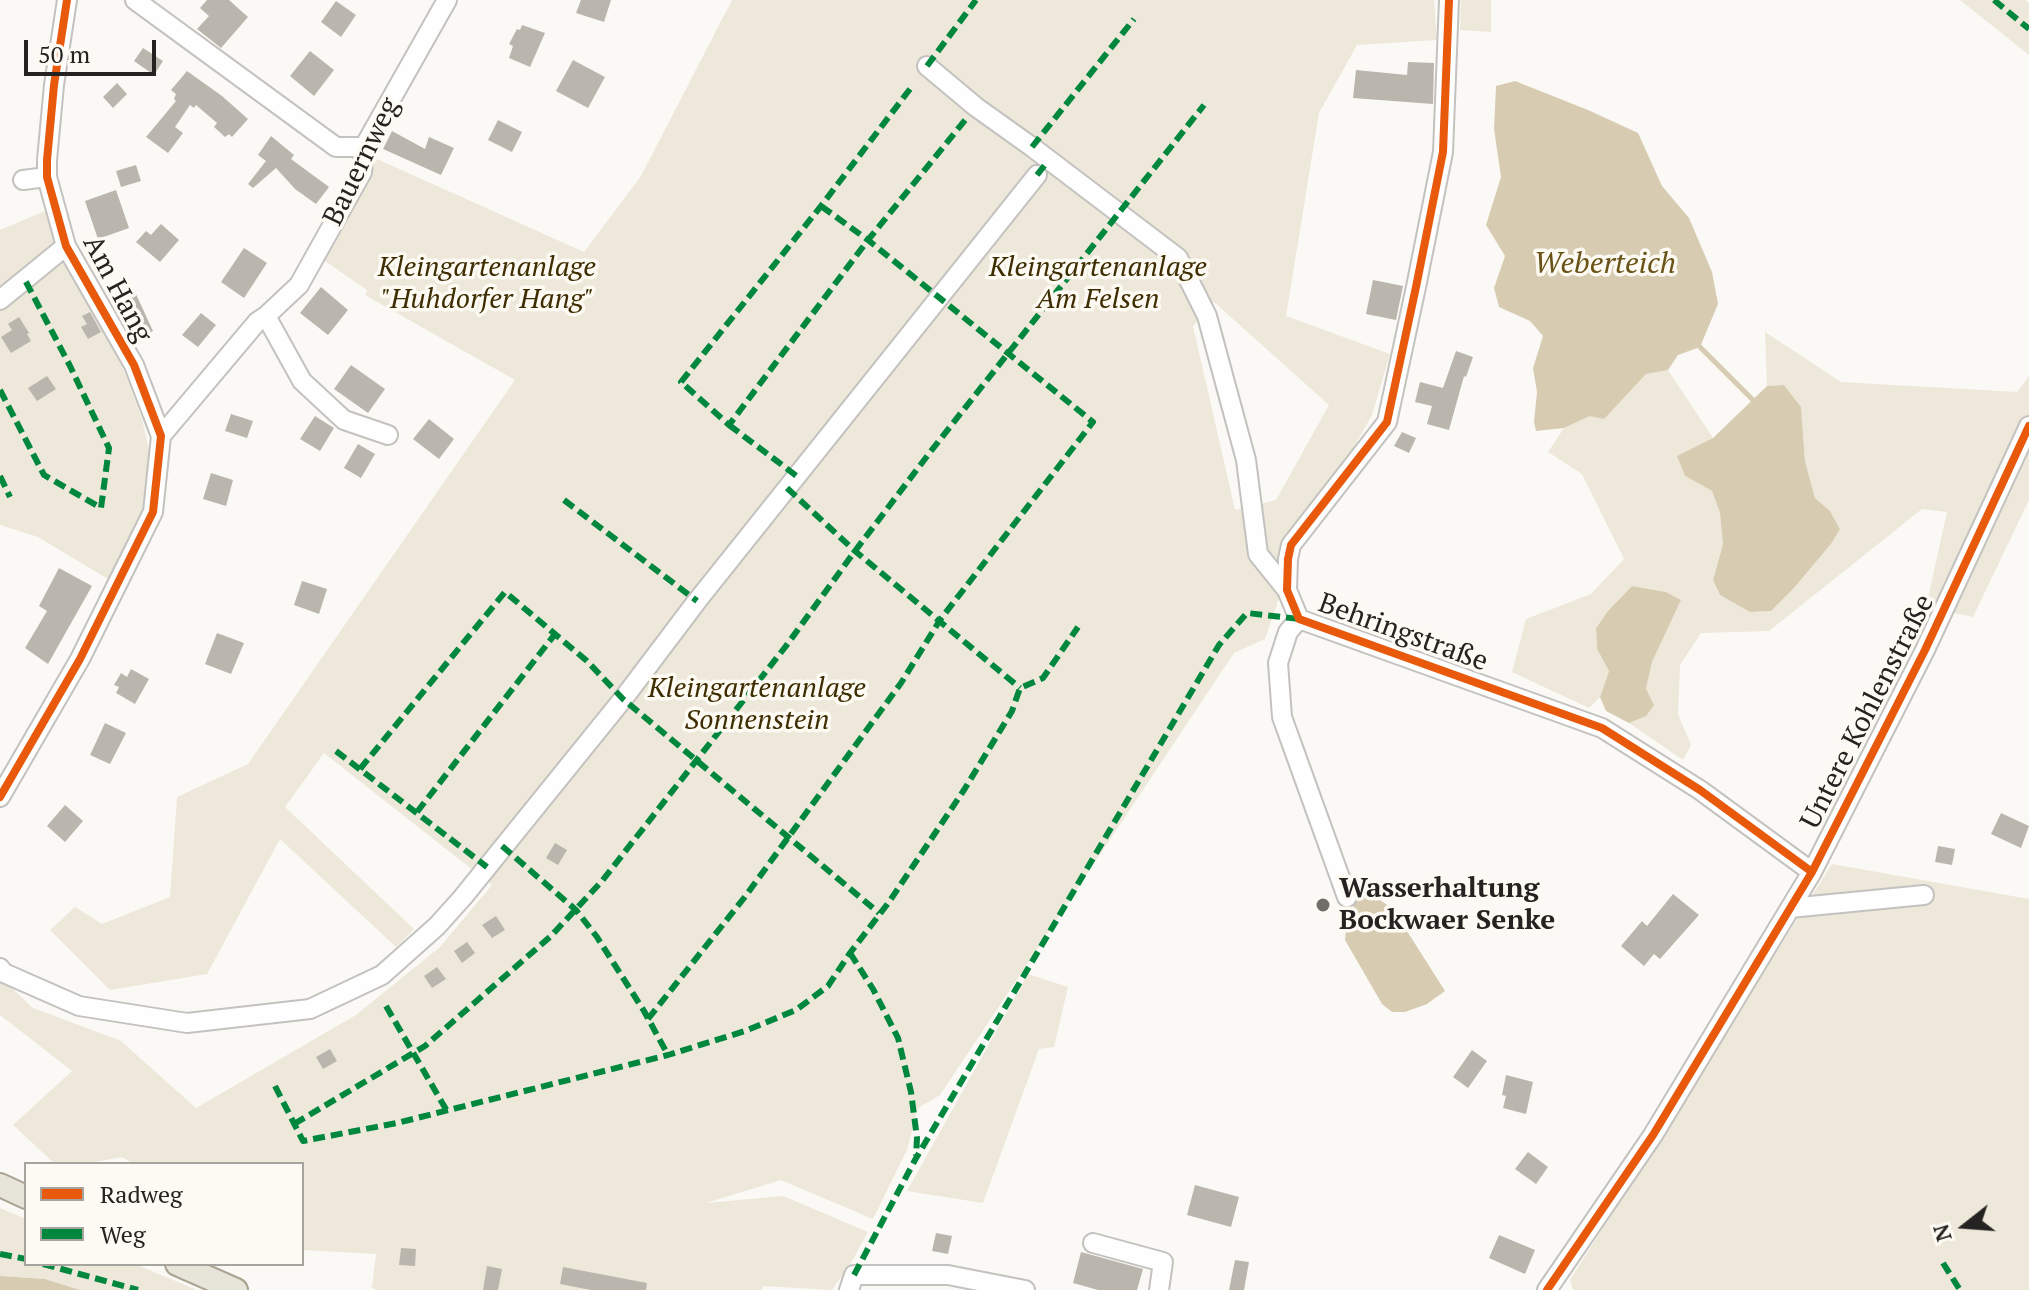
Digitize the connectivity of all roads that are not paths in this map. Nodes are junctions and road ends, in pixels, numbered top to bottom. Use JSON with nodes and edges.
{"nodes":[{"id":1,"x":67,"y":0,"type":"edge"},
{"id":2,"x":135,"y":0,"type":"edge"},
{"id":3,"x":447,"y":0,"type":"edge"},
{"id":4,"x":1449,"y":0,"type":"edge"},
{"id":5,"x":927,"y":66,"type":"dead end"},
{"id":6,"x":364,"y":147,"type":"junction"},
{"id":7,"x":1037,"y":175,"type":"dead end"},
{"id":8,"x":47,"y":177,"type":"junction"},
{"id":9,"x":23,"y":180,"type":"dead end"},
{"id":10,"x":66,"y":246,"type":"junction"},
{"id":11,"x":0,"y":300,"type":"edge"},
{"id":12,"x":262,"y":319,"type":"junction"},
{"id":13,"x":2029,"y":426,"type":"edge"},
{"id":14,"x":388,"y":435,"type":"dead end"},
{"id":15,"x":161,"y":436,"type":"junction"},
{"id":16,"x":1287,"y":590,"type":"junction"},
{"id":17,"x":1299,"y":619,"type":"junction"},
{"id":18,"x":0,"y":797,"type":"edge"},
{"id":19,"x":1812,"y":872,"type":"junction"},
{"id":20,"x":1924,"y":895,"type":"dead end"},
{"id":21,"x":1347,"y":897,"type":"dead end"},
{"id":22,"x":1790,"y":908,"type":"junction"},
{"id":23,"x":0,"y":968,"type":"edge"},
{"id":24,"x":0,"y":1185,"type":"edge"},
{"id":25,"x":24,"y":1196,"type":"edge"},
{"id":26,"x":1093,"y":1243,"type":"dead end"},
{"id":27,"x":182,"y":1266,"type":"edge"},
{"id":28,"x":236,"y":1290,"type":"edge"},
{"id":29,"x":849,"y":1290,"type":"edge"},
{"id":30,"x":1025,"y":1290,"type":"edge"},
{"id":31,"x":1159,"y":1290,"type":"edge"},
{"id":32,"x":1547,"y":1290,"type":"edge"}],
"edges":[{"from":1,"to":8,"type":"street","name":"Am Hang"},
{"from":2,"to":6,"type":"street"},
{"from":3,"to":6,"type":"street","name":"Bauernweg"},
{"from":4,"to":16,"type":"street","name":"Behringstraße"},
{"from":5,"to":16,"type":"street"},
{"from":6,"to":12,"type":"street","name":"Bauernweg"},
{"from":7,"to":23,"type":"street"},
{"from":8,"to":9,"type":"street"},
{"from":8,"to":10,"type":"street","name":"Am Hang"},
{"from":10,"to":11,"type":"street"},
{"from":10,"to":15,"type":"street","name":"Am Hang"},
{"from":12,"to":14,"type":"street"},
{"from":12,"to":15,"type":"street","name":"Bauernweg"},
{"from":13,"to":19,"type":"street","name":"Untere Kohlenstraße"},
{"from":15,"to":18,"type":"street","name":"Am Hang"},
{"from":16,"to":17,"type":"street","name":"Behringstraße"},
{"from":17,"to":19,"type":"street","name":"Behringstraße"},
{"from":17,"to":21,"type":"street"},
{"from":19,"to":22,"type":"street","name":"Untere Kohlenstraße"},
{"from":20,"to":22,"type":"street"},
{"from":22,"to":32,"type":"street","name":"Untere Kohlenstraße"},
{"from":24,"to":25,"type":"main road"},
{"from":26,"to":31,"type":"street"},
{"from":27,"to":28,"type":"main road"},
{"from":29,"to":30,"type":"street"}]}
